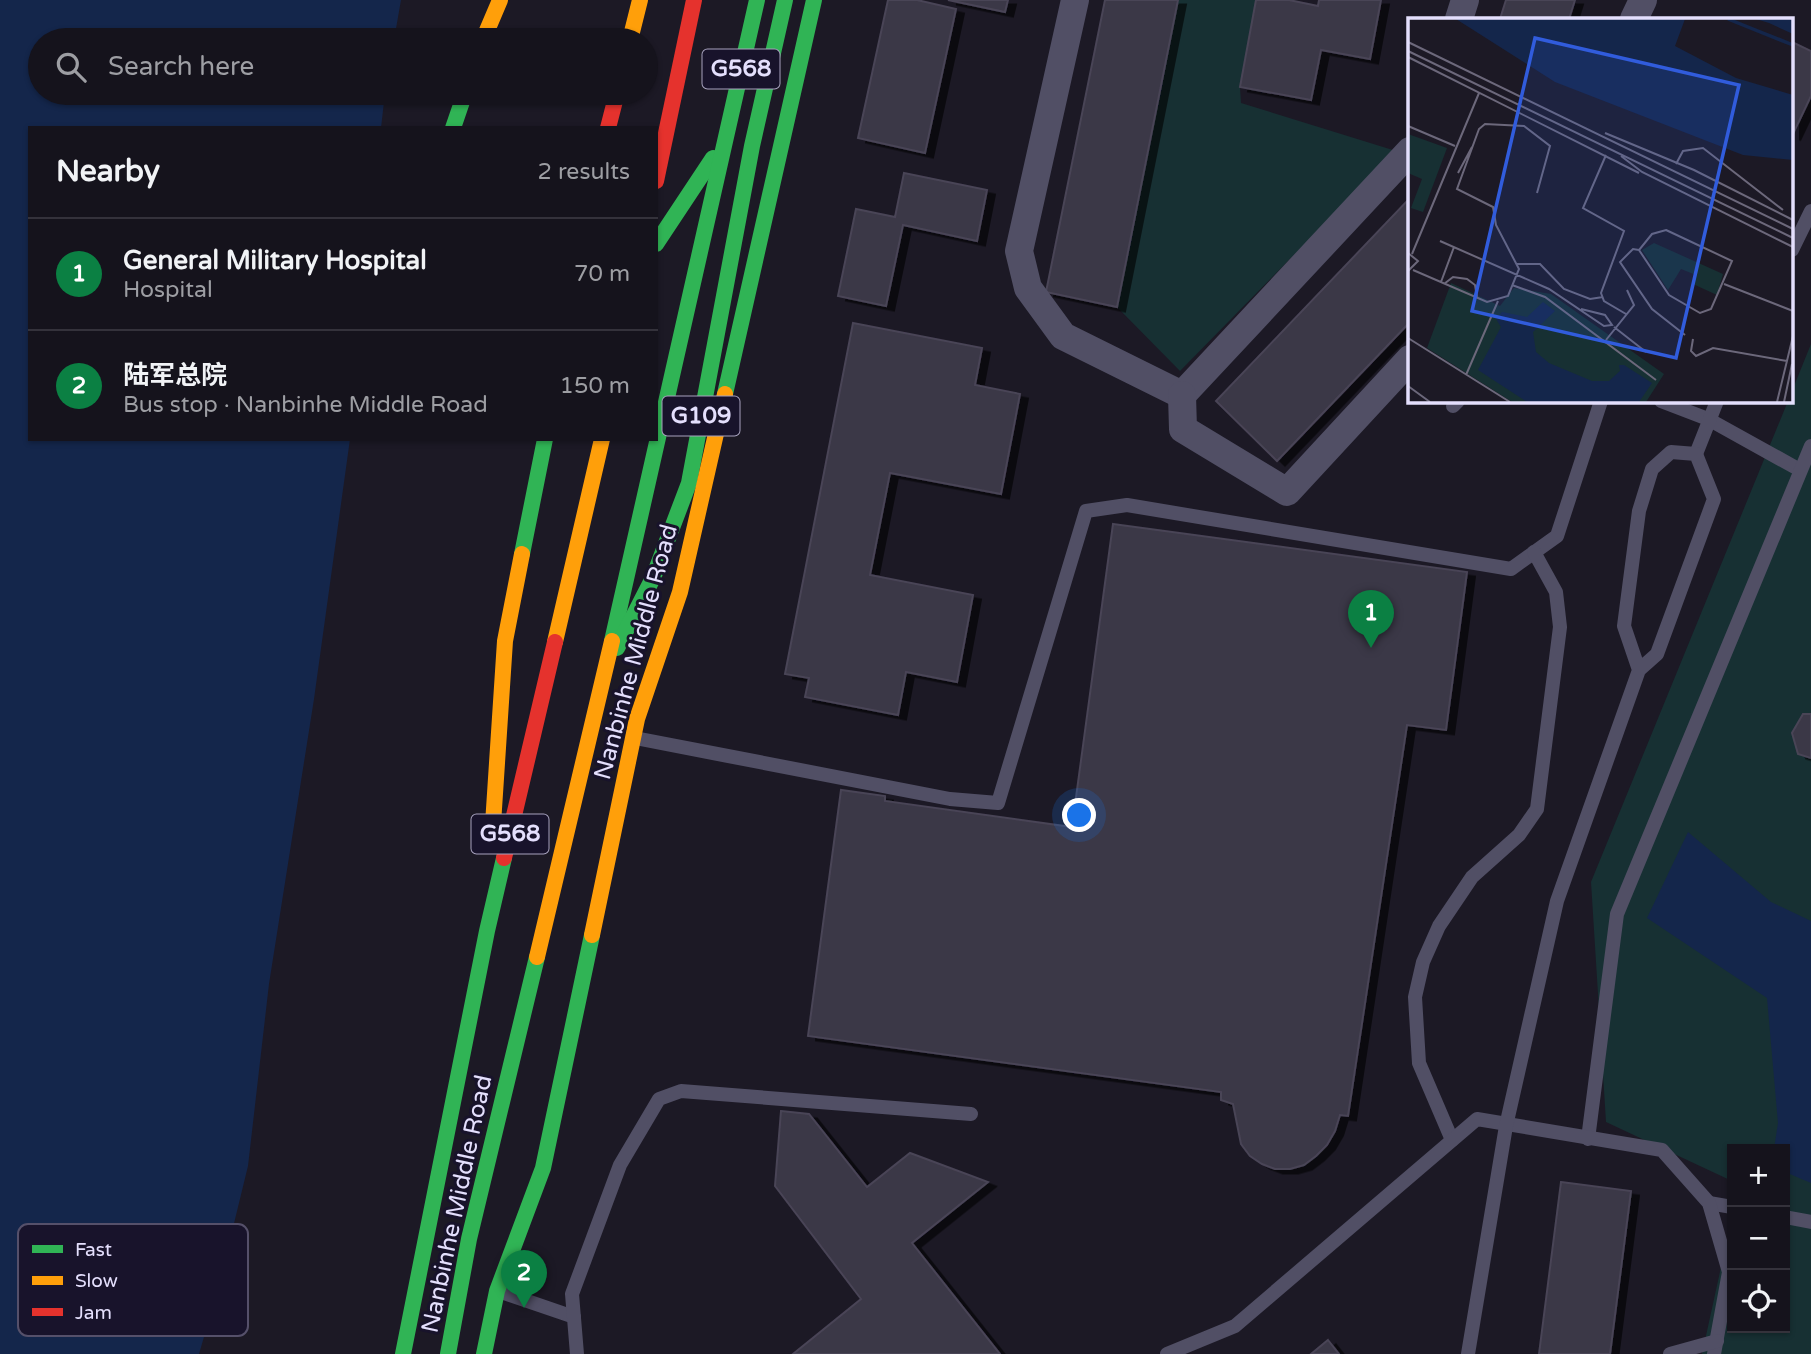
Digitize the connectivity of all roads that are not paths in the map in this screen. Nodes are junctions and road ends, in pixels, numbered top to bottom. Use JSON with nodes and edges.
{"nodes":[{"id":1,"x":500,"y":0,"type":"edge"},
{"id":2,"x":640,"y":0,"type":"edge"},
{"id":3,"x":694,"y":0,"type":"edge"},
{"id":4,"x":757,"y":0,"type":"edge"},
{"id":5,"x":785,"y":0,"type":"edge"},
{"id":6,"x":814,"y":0,"type":"edge"},
{"id":7,"x":1075,"y":0,"type":"edge"},
{"id":8,"x":1465,"y":0,"type":"edge"},
{"id":9,"x":1643,"y":0,"type":"edge"},
{"id":10,"x":1460,"y":18,"type":"edge"},
{"id":11,"x":1634,"y":18,"type":"edge"},
{"id":12,"x":488,"y":28,"type":"edge"},
{"id":13,"x":633,"y":28,"type":"edge"},
{"id":14,"x":461,"y":105,"type":"edge"},
{"id":15,"x":614,"y":105,"type":"edge"},
{"id":16,"x":454,"y":126,"type":"edge"},
{"id":17,"x":609,"y":126,"type":"edge"},
{"id":18,"x":725,"y":139,"type":"junction"},
{"id":19,"x":1408,"y":153,"type":"edge"},
{"id":20,"x":658,"y":171,"type":"edge"},
{"id":21,"x":1811,"y":211,"type":"edge"},
{"id":22,"x":658,"y":241,"type":"edge"},
{"id":23,"x":1794,"y":246,"type":"edge"},
{"id":24,"x":1408,"y":361,"type":"edge"},
{"id":25,"x":1182,"y":395,"type":"junction"},
{"id":26,"x":1601,"y":402,"type":"edge"},
{"id":27,"x":1664,"y":402,"type":"edge"},
{"id":28,"x":1716,"y":402,"type":"edge"},
{"id":29,"x":1708,"y":419,"type":"junction"},
{"id":30,"x":658,"y":436,"type":"edge"},
{"id":31,"x":545,"y":441,"type":"edge"},
{"id":32,"x":603,"y":441,"type":"edge"},
{"id":33,"x":657,"y":441,"type":"edge"},
{"id":34,"x":1811,"y":446,"type":"edge"},
{"id":35,"x":1696,"y":454,"type":"junction"},
{"id":36,"x":1800,"y":470,"type":"junction"},
{"id":37,"x":1534,"y":552,"type":"junction"},
{"id":38,"x":1639,"y":670,"type":"junction"},
{"id":39,"x":605,"y":671,"type":"junction"},
{"id":40,"x":633,"y":737,"type":"junction"},
{"id":41,"x":486,"y":931,"type":"junction"},
{"id":42,"x":971,"y":1114,"type":"dead end"},
{"id":43,"x":1506,"y":1126,"type":"junction"},
{"id":44,"x":1588,"y":1139,"type":"junction"},
{"id":45,"x":1452,"y":1140,"type":"junction"},
{"id":46,"x":1709,"y":1203,"type":"junction"},
{"id":47,"x":1727,"y":1206,"type":"edge"},
{"id":48,"x":1790,"y":1218,"type":"edge"},
{"id":49,"x":1811,"y":1222,"type":"edge"},
{"id":50,"x":497,"y":1291,"type":"junction"},
{"id":51,"x":574,"y":1318,"type":"junction"},
{"id":52,"x":1716,"y":1347,"type":"edge"},
{"id":53,"x":403,"y":1354,"type":"edge"},
{"id":54,"x":448,"y":1354,"type":"edge"},
{"id":55,"x":484,"y":1354,"type":"edge"},
{"id":56,"x":577,"y":1354,"type":"edge"},
{"id":57,"x":1167,"y":1354,"type":"edge"},
{"id":58,"x":1468,"y":1354,"type":"edge"},
{"id":59,"x":1670,"y":1354,"type":"edge"}],
"edges":[{"from":1,"to":12,"type":"main road"},
{"from":2,"to":13,"type":"main road"},
{"from":3,"to":20,"type":"main road","number":"G568"},
{"from":4,"to":18,"type":"main road","name":"Nanbinhe Middle Road","number":"G568"},
{"from":5,"to":39,"type":"main road","number":"G109"},
{"from":6,"to":40,"type":"main road","name":"Nanbinhe Middle Road"},
{"from":7,"to":25,"type":"street"},
{"from":8,"to":10,"type":"street"},
{"from":9,"to":11,"type":"street"},
{"from":14,"to":16,"type":"main road"},
{"from":15,"to":17,"type":"main road"},
{"from":18,"to":22,"type":"main road"},
{"from":18,"to":30,"type":"main road","name":"Nanbinhe Middle Road","number":"G568"},
{"from":19,"to":25,"type":"street"},
{"from":21,"to":23,"type":"lane"},
{"from":24,"to":25,"type":"street"},
{"from":26,"to":37,"type":"lane"},
{"from":27,"to":29,"type":"lane"},
{"from":28,"to":29,"type":"lane"},
{"from":29,"to":35,"type":"lane"},
{"from":29,"to":36,"type":"lane"},
{"from":31,"to":41,"type":"main road"},
{"from":32,"to":41,"type":"main road","name":"Nanbinhe Middle Road","number":"G568"},
{"from":33,"to":39,"type":"main road","name":"Nanbinhe Middle Road","number":"G568"},
{"from":34,"to":36,"type":"lane"},
{"from":35,"to":38,"type":"lane"},
{"from":35,"to":38,"type":"lane"},
{"from":36,"to":44,"type":"lane"},
{"from":37,"to":40,"type":"lane"},
{"from":37,"to":45,"type":"lane"},
{"from":38,"to":43,"type":"lane"},
{"from":39,"to":54,"type":"main road","name":"Nanbinhe Middle Road","number":"G568"},
{"from":40,"to":50,"type":"main road","name":"Nanbinhe Middle Road"},
{"from":41,"to":53,"type":"main road","name":"Nanbinhe Middle Road","number":"G568"},
{"from":42,"to":51,"type":"lane"},
{"from":43,"to":44,"type":"lane"},
{"from":43,"to":45,"type":"lane"},
{"from":43,"to":58,"type":"lane"},
{"from":44,"to":46,"type":"lane"},
{"from":45,"to":57,"type":"lane"},
{"from":46,"to":47,"type":"lane"},
{"from":46,"to":52,"type":"lane"},
{"from":48,"to":49,"type":"lane"},
{"from":50,"to":51,"type":"lane"},
{"from":50,"to":55,"type":"main road","name":"Nanbinhe Middle Road"},
{"from":51,"to":56,"type":"lane"},
{"from":52,"to":59,"type":"lane"}]}
